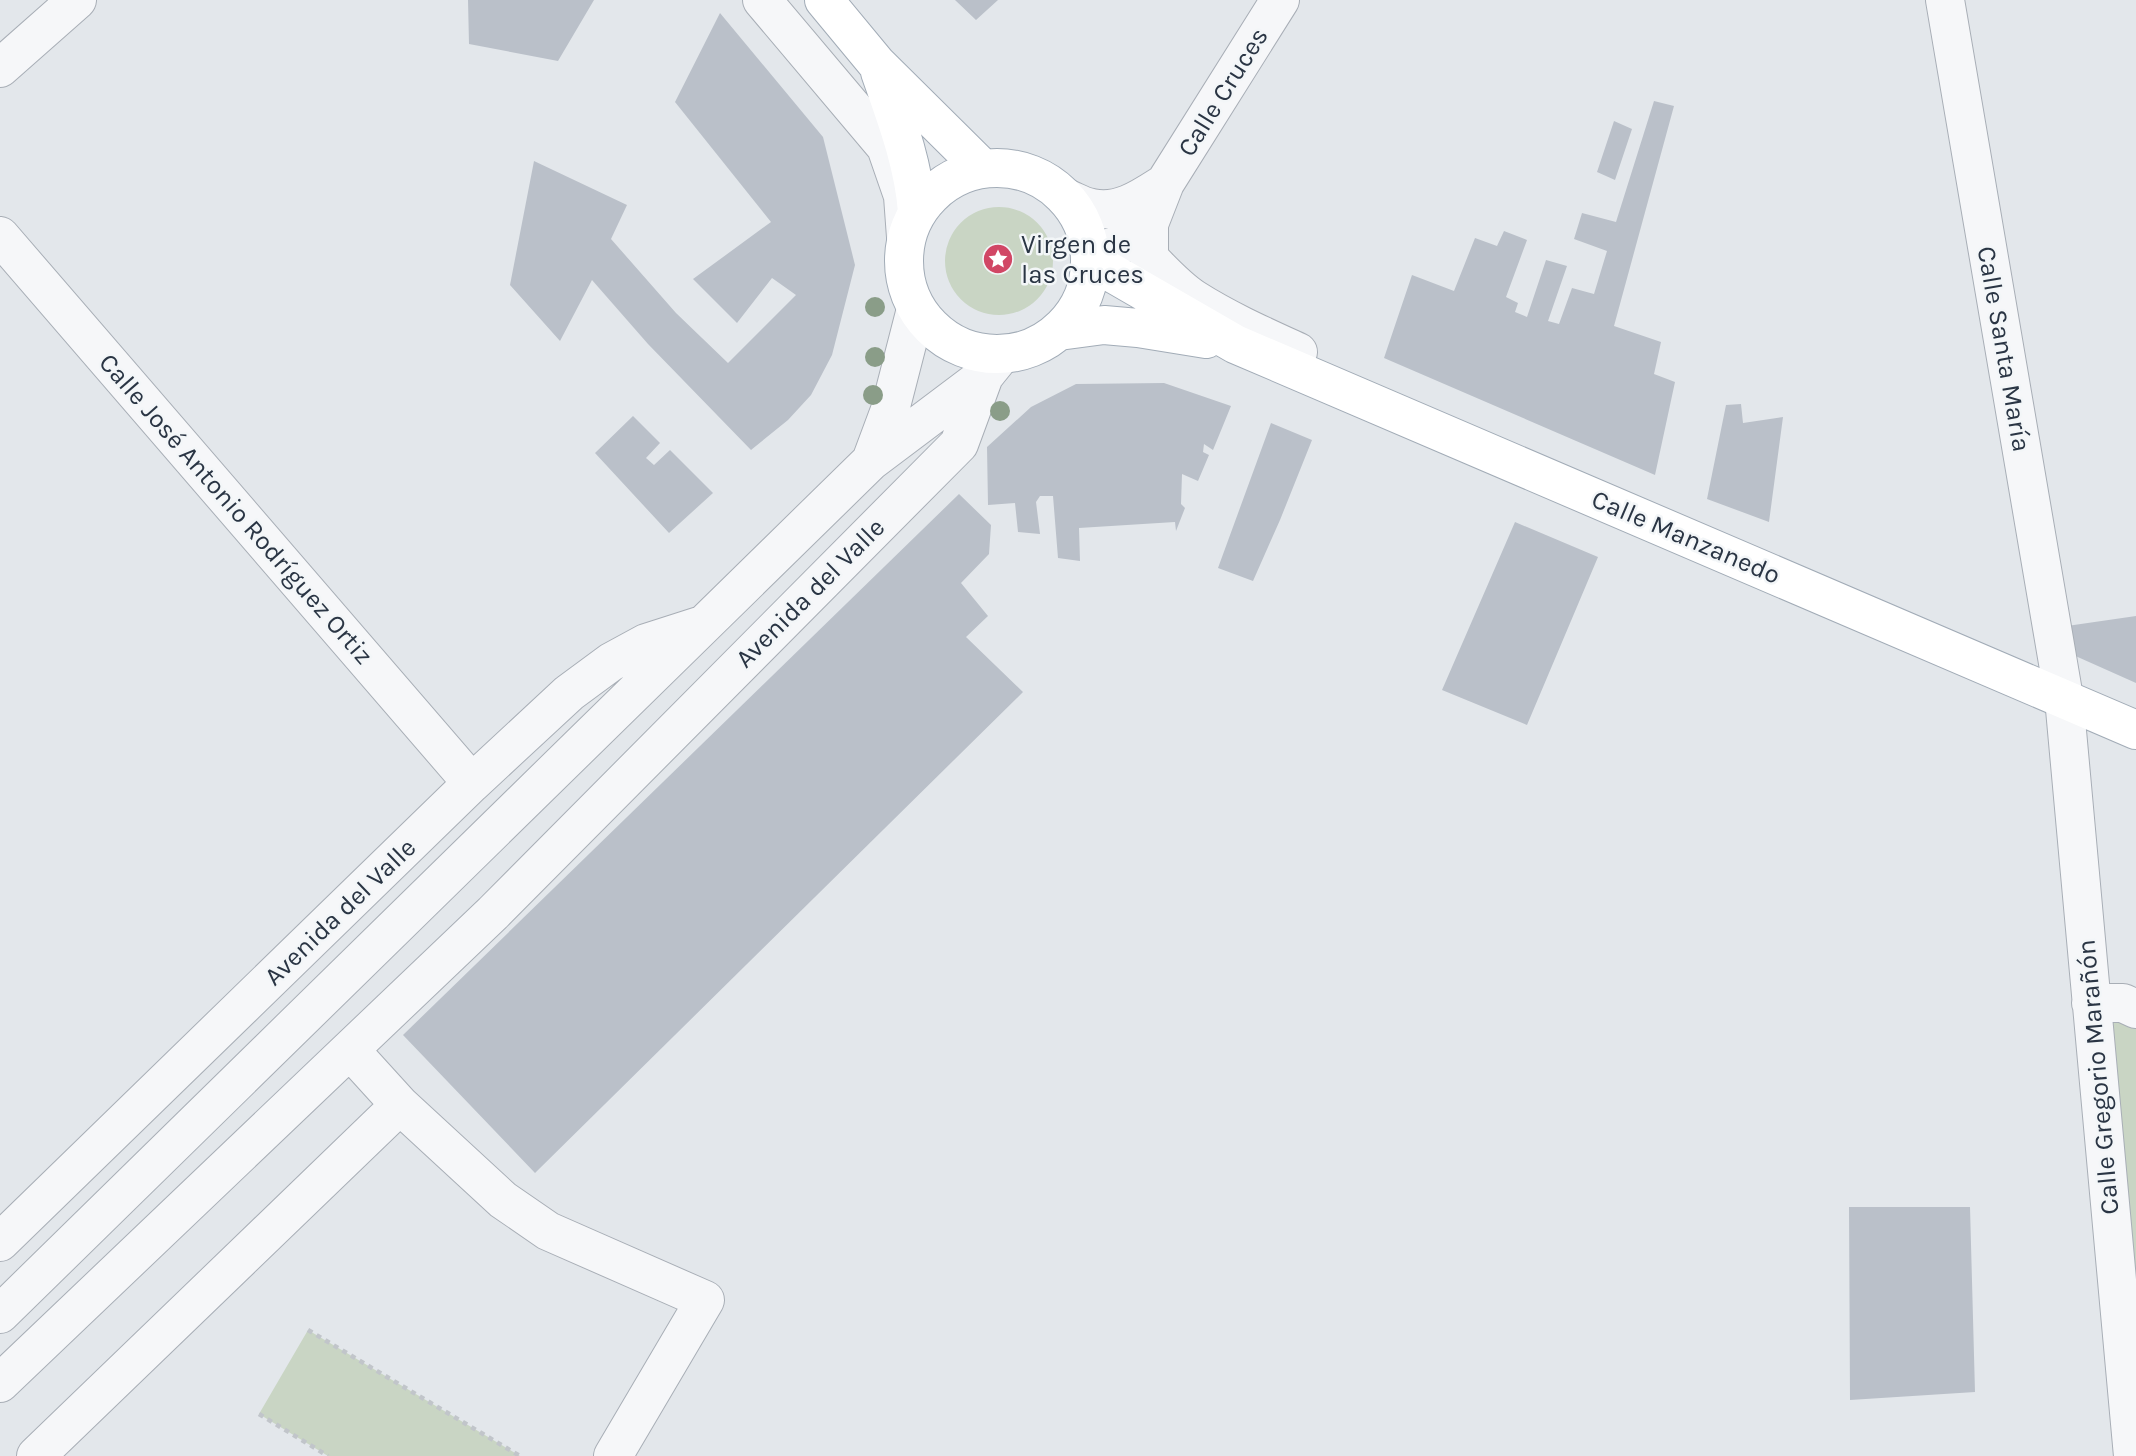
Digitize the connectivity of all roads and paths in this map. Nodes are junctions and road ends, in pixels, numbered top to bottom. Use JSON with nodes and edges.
{"nodes":[{"id":1,"x":78,"y":0,"type":"edge"},
{"id":2,"x":762,"y":0,"type":"edge"},
{"id":3,"x":824,"y":0,"type":"edge"},
{"id":4,"x":1280,"y":0,"type":"edge"},
{"id":5,"x":1945,"y":0,"type":"edge"},
{"id":6,"x":877,"y":64,"type":"junction"},
{"id":7,"x":0,"y":68,"type":"edge"},
{"id":8,"x":982,"y":168,"type":"junction"},
{"id":9,"x":1165,"y":183,"type":"junction"},
{"id":10,"x":1066,"y":198,"type":"junction"},
{"id":11,"x":912,"y":224,"type":"junction"},
{"id":12,"x":1149,"y":224,"type":"junction"},
{"id":13,"x":0,"y":236,"type":"edge"},
{"id":14,"x":1091,"y":258,"type":"junction"},
{"id":15,"x":916,"y":309,"type":"junction"},
{"id":16,"x":1059,"y":331,"type":"junction"},
{"id":17,"x":1234,"y":344,"type":"junction"},
{"id":18,"x":992,"y":366,"type":"junction"},
{"id":19,"x":1349,"y":393,"type":"junction"},
{"id":20,"x":870,"y":461,"type":"junction"},
{"id":21,"x":707,"y":624,"type":"junction"},
{"id":22,"x":2064,"y":698,"type":"junction"},
{"id":23,"x":2136,"y":730,"type":"edge"},
{"id":24,"x":472,"y":783,"type":"junction"},
{"id":25,"x":456,"y":869,"type":"junction"},
{"id":26,"x":493,"y":913,"type":"junction"},
{"id":27,"x":2091,"y":1003,"type":"junction"},
{"id":28,"x":2136,"y":1009,"type":"edge"},
{"id":29,"x":350,"y":1049,"type":"junction"},
{"id":30,"x":400,"y":1105,"type":"junction"},
{"id":31,"x":0,"y":1242,"type":"edge"},
{"id":32,"x":0,"y":1314,"type":"edge"},
{"id":33,"x":308,"y":1331,"type":"dead end"},
{"id":34,"x":0,"y":1383,"type":"edge"},
{"id":35,"x":259,"y":1414,"type":"dead end"},
{"id":36,"x":36,"y":1456,"type":"edge"},
{"id":37,"x":328,"y":1456,"type":"edge"},
{"id":38,"x":520,"y":1456,"type":"edge"},
{"id":39,"x":613,"y":1456,"type":"edge"},
{"id":40,"x":2133,"y":1456,"type":"edge"}],
"edges":[{"from":1,"to":7,"type":"street"},
{"from":2,"to":11,"type":"street"},
{"from":3,"to":6,"type":"main road"},
{"from":4,"to":9,"type":"street","name":"Calle Cruces"},
{"from":5,"to":22,"type":"street","name":"Calle Santa María"},
{"from":6,"to":8,"type":"main road"},
{"from":6,"to":11,"type":"main road"},
{"from":8,"to":10,"type":"main road"},
{"from":8,"to":11,"type":"main road"},
{"from":9,"to":10,"type":"street"},
{"from":9,"to":12,"type":"street"},
{"from":10,"to":14,"type":"main road"},
{"from":11,"to":15,"type":"main road"},
{"from":12,"to":14,"type":"street"},
{"from":12,"to":19,"type":"street"},
{"from":13,"to":24,"type":"street","name":"Calle José Antonio Rodríguez Ortiz"},
{"from":14,"to":16,"type":"main road"},
{"from":14,"to":17,"type":"main road","name":"Calle Manzanedo"},
{"from":15,"to":18,"type":"main road"},
{"from":15,"to":20,"type":"street"},
{"from":16,"to":17,"type":"main road","name":"Calle Manzanedo"},
{"from":16,"to":18,"type":"main road"},
{"from":17,"to":19,"type":"main road","name":"Calle Manzanedo"},
{"from":18,"to":20,"type":"street"},
{"from":18,"to":26,"type":"street","name":"Avenida del Valle"},
{"from":19,"to":22,"type":"main road","name":"Calle Manzanedo"},
{"from":20,"to":21,"type":"street"},
{"from":21,"to":24,"type":"street","name":"Avenida del Valle"},
{"from":21,"to":25,"type":"street"},
{"from":22,"to":23,"type":"main road","name":"Calle Manzanedo"},
{"from":22,"to":27,"type":"street","name":"Calle Gregorio Marañón"},
{"from":24,"to":31,"type":"street","name":"Avenida del Valle"},
{"from":25,"to":26,"type":"street","name":"Avenida del Valle"},
{"from":25,"to":32,"type":"street"},
{"from":26,"to":29,"type":"street","name":"Avenida del Valle"},
{"from":27,"to":28,"type":"street"},
{"from":27,"to":40,"type":"street","name":"Calle Gregorio Marañón"},
{"from":29,"to":30,"type":"street"},
{"from":29,"to":34,"type":"street","name":"Avenida del Valle"},
{"from":30,"to":36,"type":"street"},
{"from":30,"to":39,"type":"street"},
{"from":33,"to":38,"type":"path"},
{"from":35,"to":37,"type":"path"}]}
